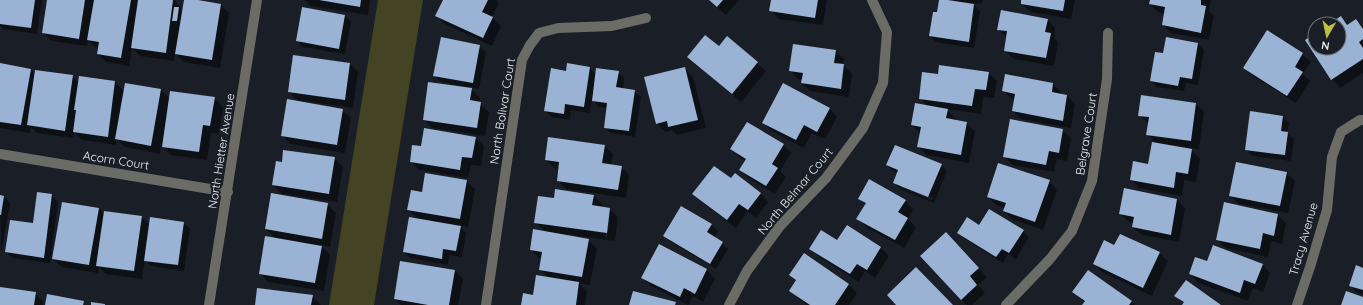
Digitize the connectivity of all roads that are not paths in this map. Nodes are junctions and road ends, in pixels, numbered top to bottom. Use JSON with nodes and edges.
{"nodes":[{"id":1,"x":257,"y":0,"type":"edge"},
{"id":2,"x":872,"y":0,"type":"edge"},
{"id":3,"x":646,"y":18,"type":"dead end"},
{"id":4,"x":1108,"y":33,"type":"dead end"},
{"id":5,"x":1363,"y":120,"type":"edge"},
{"id":6,"x":0,"y":154,"type":"edge"},
{"id":7,"x":228,"y":192,"type":"junction"},
{"id":8,"x":210,"y":305,"type":"edge"},
{"id":9,"x":486,"y":305,"type":"edge"},
{"id":10,"x":729,"y":305,"type":"edge"},
{"id":11,"x":1006,"y":305,"type":"edge"},
{"id":12,"x":1297,"y":305,"type":"edge"}],
"edges":[{"from":1,"to":7,"type":"street","name":"North Hietter Avenue"},
{"from":2,"to":10,"type":"street","name":"North Belmar Court"},
{"from":3,"to":9,"type":"street","name":"North Bolivar Court"},
{"from":4,"to":11,"type":"street","name":"Belgrave Court"},
{"from":5,"to":12,"type":"street","name":"Tracy Avenue"},
{"from":6,"to":7,"type":"street","name":"Acorn Court"},
{"from":7,"to":8,"type":"street","name":"North Hietter Avenue"}]}
